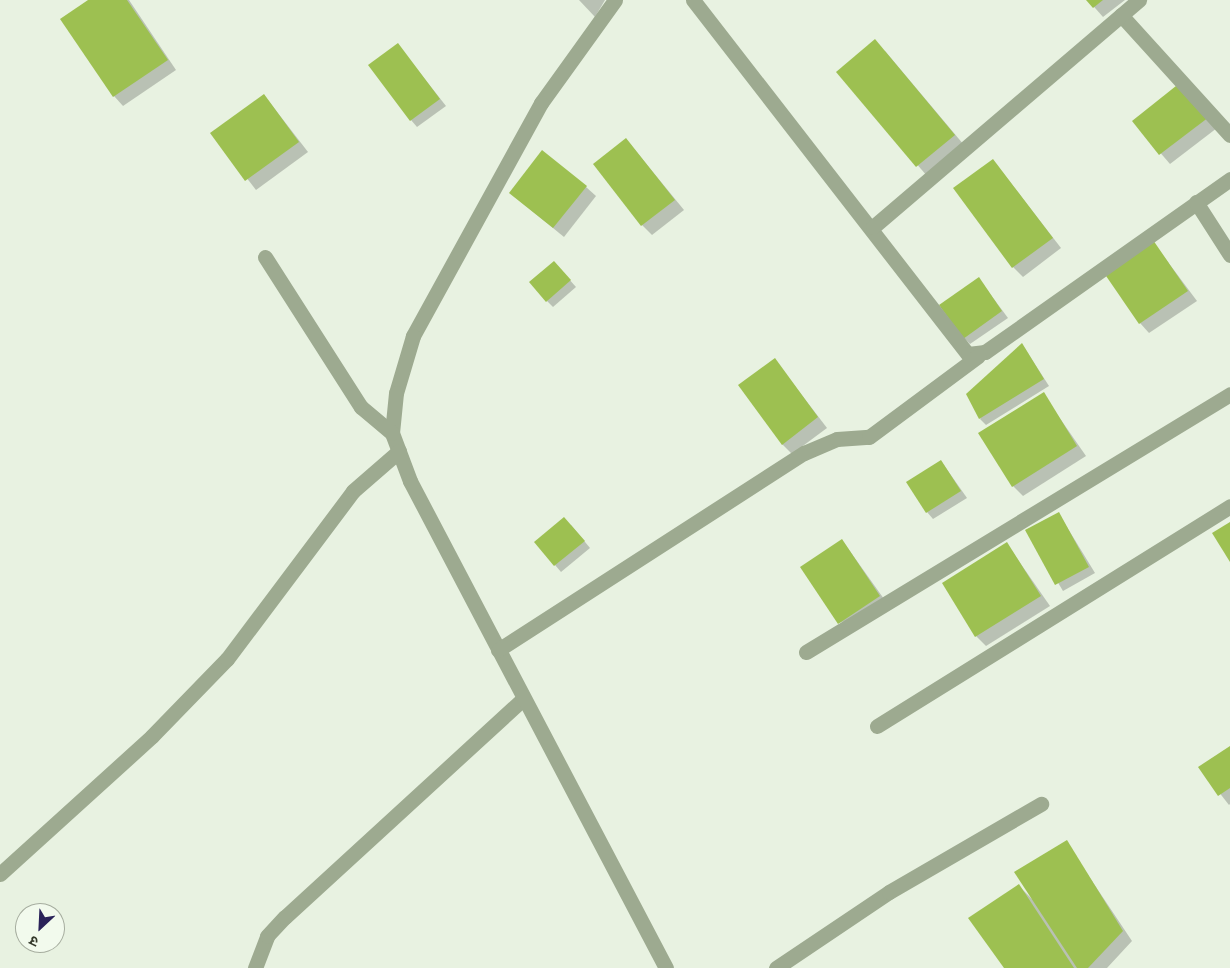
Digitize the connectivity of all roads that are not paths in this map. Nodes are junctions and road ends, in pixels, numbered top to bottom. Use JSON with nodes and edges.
{"nodes":[{"id":1,"x":615,"y":0,"type":"edge"},
{"id":2,"x":693,"y":0,"type":"edge"},
{"id":3,"x":1139,"y":0,"type":"edge"},
{"id":4,"x":1121,"y":15,"type":"junction"},
{"id":5,"x":1230,"y":135,"type":"edge"},
{"id":6,"x":1230,"y":178,"type":"edge"},
{"id":7,"x":1196,"y":202,"type":"junction"},
{"id":8,"x":873,"y":227,"type":"junction"},
{"id":9,"x":1230,"y":255,"type":"edge"},
{"id":10,"x":265,"y":257,"type":"dead end"},
{"id":11,"x":978,"y":356,"type":"junction"},
{"id":12,"x":1230,"y":394,"type":"edge"},
{"id":13,"x":392,"y":433,"type":"junction"},
{"id":14,"x":399,"y":451,"type":"junction"},
{"id":15,"x":1230,"y":506,"type":"edge"},
{"id":16,"x":498,"y":650,"type":"junction"},
{"id":17,"x":806,"y":652,"type":"dead end"},
{"id":18,"x":523,"y":699,"type":"junction"},
{"id":19,"x":877,"y":726,"type":"dead end"},
{"id":20,"x":1040,"y":804,"type":"dead end"},
{"id":21,"x":0,"y":874,"type":"edge"},
{"id":22,"x":255,"y":968,"type":"edge"},
{"id":23,"x":666,"y":968,"type":"edge"},
{"id":24,"x":776,"y":968,"type":"edge"}],
"edges":[{"from":1,"to":13,"type":"street"},
{"from":2,"to":8,"type":"street"},
{"from":3,"to":4,"type":"street"},
{"from":4,"to":5,"type":"street"},
{"from":4,"to":8,"type":"street"},
{"from":6,"to":7,"type":"street"},
{"from":7,"to":9,"type":"street"},
{"from":7,"to":11,"type":"street"},
{"from":8,"to":11,"type":"street"},
{"from":10,"to":13,"type":"street"},
{"from":11,"to":16,"type":"street"},
{"from":12,"to":17,"type":"street"},
{"from":13,"to":14,"type":"street"},
{"from":14,"to":16,"type":"street"},
{"from":14,"to":21,"type":"street"},
{"from":15,"to":19,"type":"street"},
{"from":16,"to":18,"type":"street"},
{"from":18,"to":22,"type":"street"},
{"from":18,"to":23,"type":"street"},
{"from":20,"to":24,"type":"street"}]}
